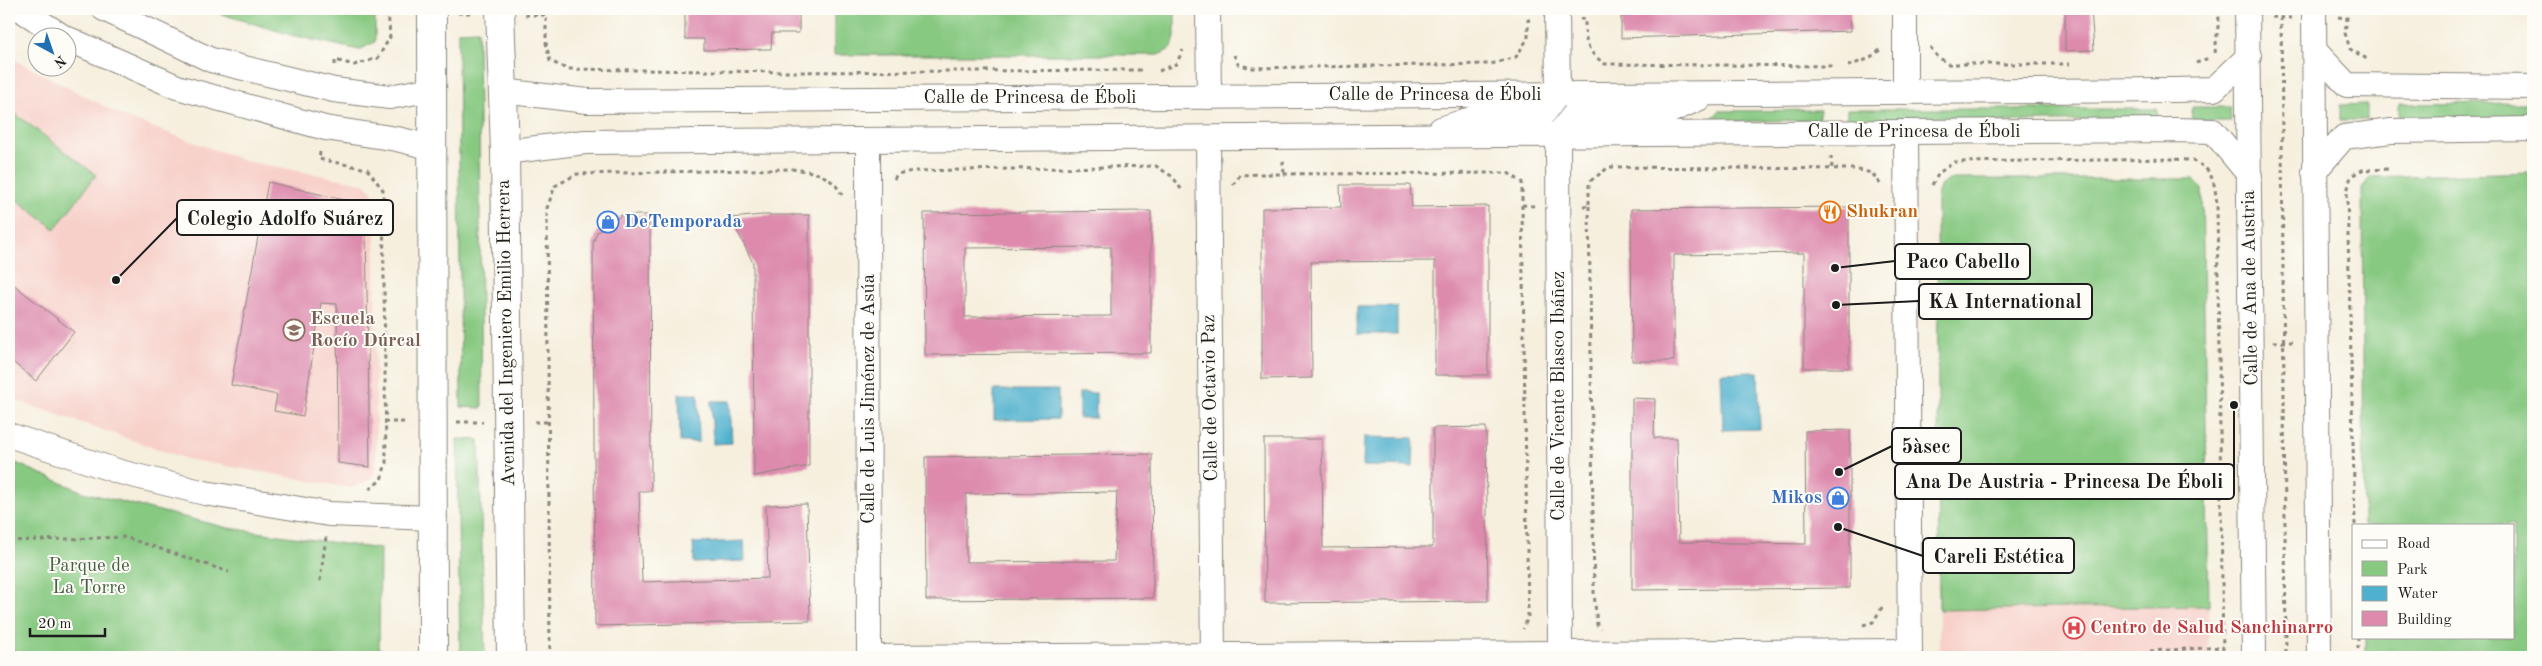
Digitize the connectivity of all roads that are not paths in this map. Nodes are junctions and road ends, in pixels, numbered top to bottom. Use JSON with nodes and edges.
{"nodes":[{"id":1,"x":20,"y":9,"type":"edge"},
{"id":2,"x":104,"y":9,"type":"edge"},
{"id":3,"x":1208,"y":9,"type":"edge"},
{"id":4,"x":1905,"y":9,"type":"edge"},
{"id":5,"x":432,"y":10,"type":"edge"},
{"id":6,"x":500,"y":12,"type":"edge"},
{"id":7,"x":2238,"y":13,"type":"edge"},
{"id":8,"x":2305,"y":13,"type":"edge"},
{"id":9,"x":1557,"y":14,"type":"edge"},
{"id":10,"x":50,"y":28,"type":"edge"},
{"id":11,"x":78,"y":43,"type":"edge"},
{"id":12,"x":2316,"y":52,"type":"junction"},
{"id":13,"x":2249,"y":56,"type":"junction"},
{"id":14,"x":2533,"y":87,"type":"edge"},
{"id":15,"x":432,"y":89,"type":"junction"},
{"id":16,"x":502,"y":91,"type":"junction"},
{"id":17,"x":1905,"y":92,"type":"junction"},
{"id":18,"x":1558,"y":94,"type":"junction"},
{"id":19,"x":1709,"y":94,"type":"junction"},
{"id":20,"x":1208,"y":97,"type":"junction"},
{"id":21,"x":2533,"y":129,"type":"edge"},
{"id":22,"x":1906,"y":133,"type":"junction"},
{"id":23,"x":1558,"y":135,"type":"junction"},
{"id":24,"x":1422,"y":136,"type":"junction"},
{"id":25,"x":1208,"y":138,"type":"junction"},
{"id":26,"x":868,"y":140,"type":"junction"},
{"id":27,"x":434,"y":148,"type":"junction"},
{"id":28,"x":505,"y":152,"type":"junction"},
{"id":29,"x":2314,"y":172,"type":"junction"},
{"id":30,"x":2250,"y":176,"type":"junction"},
{"id":31,"x":9,"y":435,"type":"edge"},
{"id":32,"x":432,"y":518,"type":"junction"},
{"id":33,"x":1910,"y":654,"type":"edge"},
{"id":34,"x":1560,"y":655,"type":"edge"},
{"id":35,"x":1213,"y":656,"type":"edge"},
{"id":36,"x":433,"y":657,"type":"edge"},
{"id":37,"x":511,"y":657,"type":"edge"},
{"id":38,"x":869,"y":657,"type":"edge"},
{"id":39,"x":2254,"y":657,"type":"edge"},
{"id":40,"x":2319,"y":657,"type":"edge"}],
"edges":[{"from":1,"to":10,"type":"street"},
{"from":2,"to":15,"type":"street"},
{"from":3,"to":20,"type":"street"},
{"from":4,"to":17,"type":"street"},
{"from":5,"to":15,"type":"street"},
{"from":6,"to":16,"type":"street","name":"Avenida del Ingeniero Emilio Herrera"},
{"from":7,"to":13,"type":"street","name":"Calle de Ana de Austria"},
{"from":8,"to":12,"type":"street"},
{"from":9,"to":18,"type":"street"},
{"from":11,"to":27,"type":"street"},
{"from":12,"to":14,"type":"street"},
{"from":12,"to":29,"type":"street"},
{"from":13,"to":17,"type":"street","name":"Calle de Princesa de Éboli"},
{"from":13,"to":30,"type":"street","name":"Calle de Ana de Austria"},
{"from":15,"to":27,"type":"street"},
{"from":16,"to":20,"type":"street","name":"Calle de Princesa de Éboli"},
{"from":16,"to":28,"type":"street","name":"Avenida del Ingeniero Emilio Herrera"},
{"from":17,"to":19,"type":"street","name":"Calle de Princesa de Éboli"},
{"from":18,"to":19,"type":"street","name":"Calle de Princesa de Éboli"},
{"from":18,"to":20,"type":"street","name":"Calle de Princesa de Éboli"},
{"from":18,"to":24,"type":"street","name":"Calle de Princesa de Éboli"},
{"from":19,"to":23,"type":"street","name":"Calle de Princesa de Éboli"},
{"from":21,"to":29,"type":"street"},
{"from":22,"to":23,"type":"street","name":"Calle de Princesa de Éboli"},
{"from":22,"to":30,"type":"street","name":"Calle de Princesa de Éboli"},
{"from":22,"to":33,"type":"street"},
{"from":23,"to":24,"type":"street","name":"Calle de Princesa de Éboli"},
{"from":23,"to":34,"type":"street","name":"Calle de Vicente Blasco Ibáñez"},
{"from":24,"to":25,"type":"street","name":"Calle de Princesa de Éboli"},
{"from":25,"to":26,"type":"street","name":"Calle de Princesa de Éboli"},
{"from":25,"to":35,"type":"street","name":"Calle de Octavio Paz"},
{"from":26,"to":28,"type":"street","name":"Calle de Princesa de Éboli"},
{"from":26,"to":38,"type":"street","name":"Calle de Luis Jiménez de Asúa"},
{"from":27,"to":32,"type":"street"},
{"from":28,"to":37,"type":"street","name":"Avenida del Ingeniero Emilio Herrera"},
{"from":29,"to":40,"type":"street"},
{"from":30,"to":39,"type":"street","name":"Calle de Ana de Austria"},
{"from":31,"to":32,"type":"street"},
{"from":32,"to":36,"type":"street"},
{"from":33,"to":34,"type":"street"},
{"from":34,"to":35,"type":"street"},
{"from":35,"to":38,"type":"street"}]}
